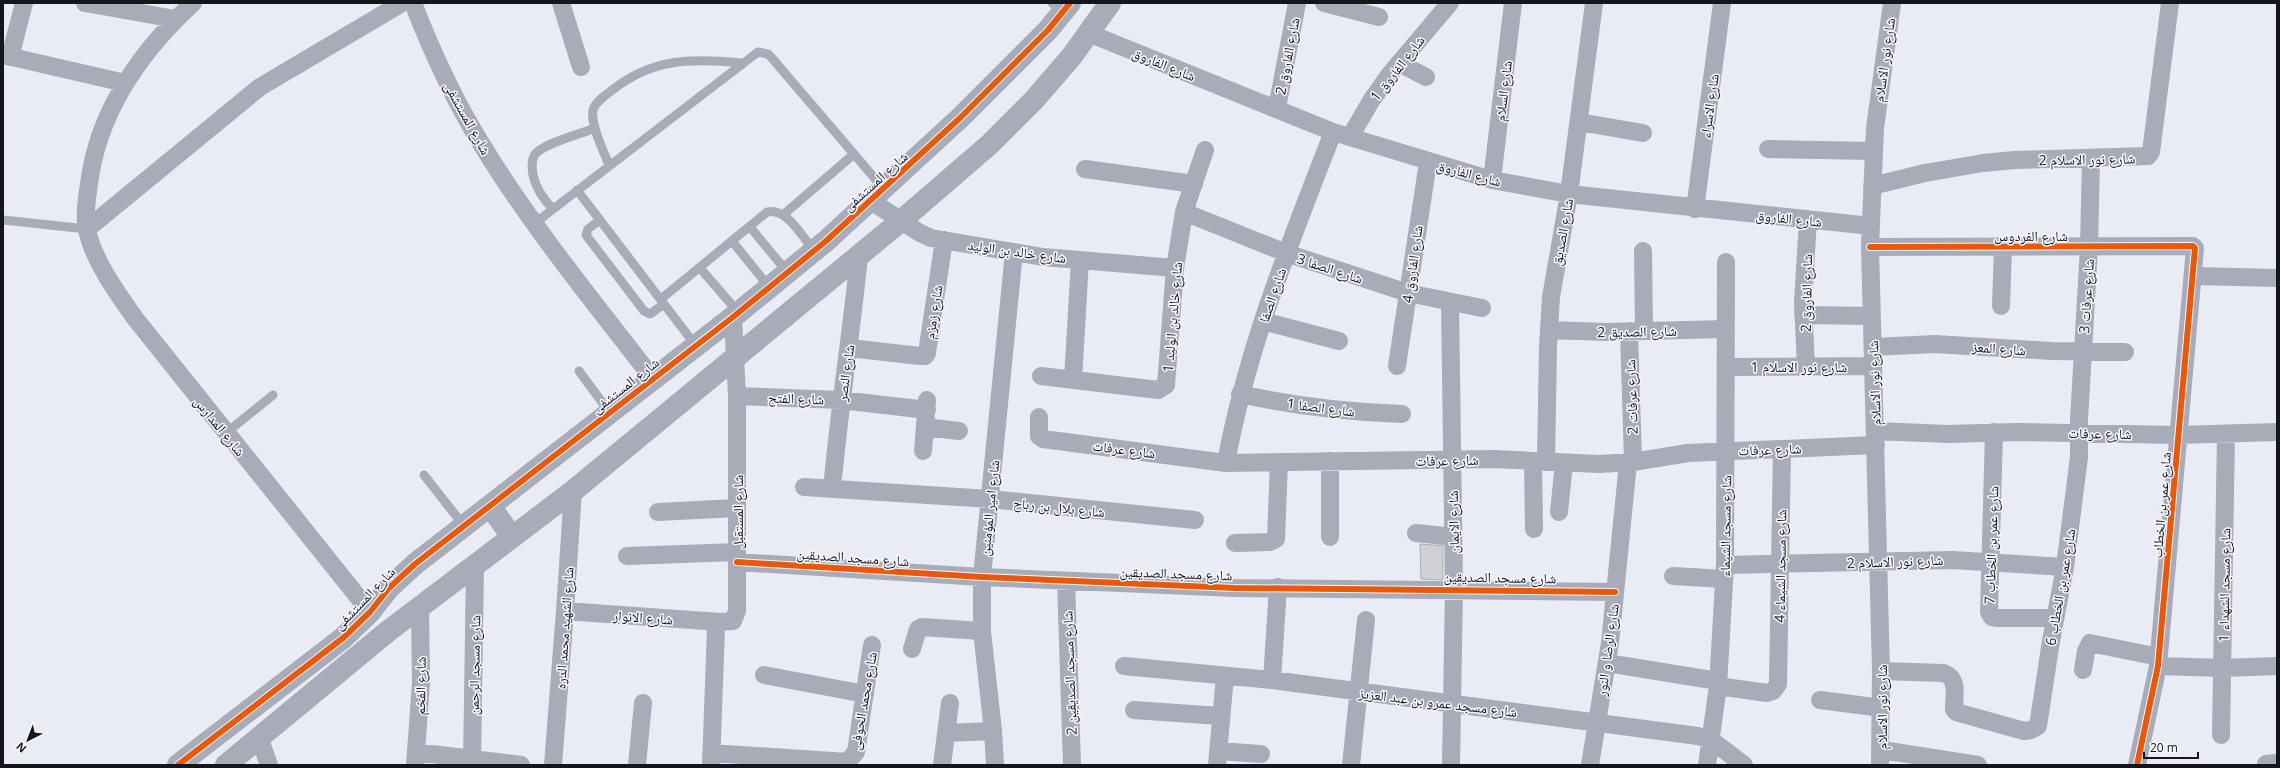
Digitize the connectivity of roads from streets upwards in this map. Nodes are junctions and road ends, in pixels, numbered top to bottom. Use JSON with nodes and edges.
{"nodes":[{"id":1,"x":24,"y":3,"type":"edge"},
{"id":2,"x":85,"y":3,"type":"edge"},
{"id":3,"x":193,"y":3,"type":"edge"},
{"id":4,"x":402,"y":3,"type":"edge"},
{"id":5,"x":413,"y":3,"type":"edge"},
{"id":6,"x":561,"y":3,"type":"edge"},
{"id":7,"x":1110,"y":3,"type":"edge"},
{"id":8,"x":1298,"y":3,"type":"edge"},
{"id":9,"x":1324,"y":3,"type":"edge"},
{"id":10,"x":1450,"y":3,"type":"edge"},
{"id":11,"x":1513,"y":3,"type":"edge"},
{"id":12,"x":1594,"y":3,"type":"edge"},
{"id":13,"x":1722,"y":3,"type":"edge"},
{"id":14,"x":1892,"y":3,"type":"edge"},
{"id":15,"x":2170,"y":3,"type":"edge"},
{"id":16,"x":1062,"y":6,"type":"edge"},
{"id":17,"x":1379,"y":17,"type":"dead end"},
{"id":18,"x":175,"y":19,"type":"junction"},
{"id":19,"x":1088,"y":34,"type":"junction"},
{"id":20,"x":7,"y":56,"type":"edge"},
{"id":21,"x":1399,"y":63,"type":"junction"},
{"id":22,"x":581,"y":67,"type":"dead end"},
{"id":23,"x":1426,"y":77,"type":"dead end"},
{"id":24,"x":125,"y":83,"type":"junction"},
{"id":25,"x":1277,"y":108,"type":"junction"},
{"id":26,"x":1579,"y":122,"type":"junction"},
{"id":27,"x":1333,"y":132,"type":"junction"},
{"id":28,"x":1643,"y":133,"type":"dead end"},
{"id":29,"x":1350,"y":137,"type":"junction"},
{"id":30,"x":1768,"y":149,"type":"dead end"},
{"id":31,"x":1205,"y":150,"type":"dead end"},
{"id":32,"x":1874,"y":152,"type":"junction"},
{"id":33,"x":2092,"y":159,"type":"junction"},
{"id":34,"x":1428,"y":162,"type":"junction"},
{"id":35,"x":1085,"y":169,"type":"dead end"},
{"id":36,"x":1492,"y":180,"type":"junction"},
{"id":37,"x":1194,"y":184,"type":"junction"},
{"id":38,"x":1872,"y":186,"type":"junction"},
{"id":39,"x":1569,"y":194,"type":"junction"},
{"id":40,"x":878,"y":195,"type":"junction"},
{"id":41,"x":1695,"y":209,"type":"junction"},
{"id":42,"x":1184,"y":212,"type":"junction"},
{"id":43,"x":902,"y":220,"type":"junction"},
{"id":44,"x":1808,"y":220,"type":"junction"},
{"id":45,"x":1871,"y":226,"type":"junction"},
{"id":46,"x":87,"y":229,"type":"junction"},
{"id":47,"x":944,"y":240,"type":"junction"},
{"id":48,"x":2193,"y":246,"type":"joint"},
{"id":49,"x":1870,"y":247,"type":"junction"},
{"id":50,"x":2003,"y":247,"type":"junction"},
{"id":51,"x":2089,"y":247,"type":"junction"},
{"id":52,"x":1643,"y":251,"type":"dead end"},
{"id":53,"x":1014,"y":252,"type":"junction"},
{"id":54,"x":1286,"y":253,"type":"junction"},
{"id":55,"x":859,"y":257,"type":"junction"},
{"id":56,"x":1080,"y":260,"type":"junction"},
{"id":57,"x":1726,"y":262,"type":"dead end"},
{"id":58,"x":1175,"y":268,"type":"junction"},
{"id":59,"x":2194,"y":276,"type":"junction"},
{"id":60,"x":2277,"y":278,"type":"edge"},
{"id":61,"x":1408,"y":293,"type":"junction"},
{"id":62,"x":1450,"y":302,"type":"junction"},
{"id":63,"x":2001,"y":306,"type":"dead end"},
{"id":64,"x":1482,"y":308,"type":"dead end"},
{"id":65,"x":735,"y":314,"type":"junction"},
{"id":66,"x":1803,"y":315,"type":"junction"},
{"id":67,"x":1872,"y":316,"type":"junction"},
{"id":68,"x":1263,"y":320,"type":"junction"},
{"id":69,"x":1726,"y":329,"type":"junction"},
{"id":70,"x":1549,"y":330,"type":"junction"},
{"id":71,"x":1637,"y":331,"type":"junction"},
{"id":72,"x":1339,"y":341,"type":"dead end"},
{"id":73,"x":1873,"y":346,"type":"junction"},
{"id":74,"x":849,"y":348,"type":"junction"},
{"id":75,"x":2082,"y":350,"type":"junction"},
{"id":76,"x":2125,"y":352,"type":"dead end"},
{"id":77,"x":734,"y":359,"type":"junction"},
{"id":78,"x":1397,"y":366,"type":"dead end"},
{"id":79,"x":1806,"y":366,"type":"junction"},
{"id":80,"x":1873,"y":366,"type":"junction"},
{"id":81,"x":1726,"y":367,"type":"junction"},
{"id":82,"x":1041,"y":376,"type":"dead end"},
{"id":83,"x":653,"y":379,"type":"junction"},
{"id":84,"x":1073,"y":380,"type":"junction"},
{"id":85,"x":1240,"y":394,"type":"junction"},
{"id":86,"x":737,"y":396,"type":"junction"},
{"id":87,"x":841,"y":400,"type":"junction"},
{"id":88,"x":926,"y":412,"type":"junction"},
{"id":89,"x":1402,"y":414,"type":"dead end"},
{"id":90,"x":1039,"y":417,"type":"dead end"},
{"id":91,"x":959,"y":431,"type":"dead end"},
{"id":92,"x":1994,"y":432,"type":"junction"},
{"id":93,"x":2079,"y":432,"type":"junction"},
{"id":94,"x":2277,"y":432,"type":"edge"},
{"id":95,"x":2226,"y":434,"type":"junction"},
{"id":96,"x":2178,"y":435,"type":"junction"},
{"id":97,"x":1876,"y":438,"type":"junction"},
{"id":98,"x":1782,"y":449,"type":"junction"},
{"id":99,"x":923,"y":451,"type":"dead end"},
{"id":100,"x":1725,"y":451,"type":"junction"},
{"id":101,"x":1452,"y":460,"type":"junction"},
{"id":102,"x":1330,"y":461,"type":"junction"},
{"id":103,"x":1540,"y":461,"type":"junction"},
{"id":104,"x":1278,"y":462,"type":"junction"},
{"id":105,"x":1226,"y":463,"type":"junction"},
{"id":106,"x":1564,"y":463,"type":"junction"},
{"id":107,"x":1630,"y":463,"type":"junction"},
{"id":108,"x":804,"y":487,"type":"dead end"},
{"id":109,"x":832,"y":489,"type":"junction"},
{"id":110,"x":572,"y":491,"type":"junction"},
{"id":111,"x":990,"y":499,"type":"junction"},
{"id":112,"x":490,"y":506,"type":"junction"},
{"id":113,"x":737,"y":508,"type":"junction"},
{"id":114,"x":658,"y":512,"type":"dead end"},
{"id":115,"x":1559,"y":512,"type":"dead end"},
{"id":116,"x":1195,"y":520,"type":"dead end"},
{"id":117,"x":1534,"y":529,"type":"dead end"},
{"id":118,"x":1416,"y":533,"type":"dead end"},
{"id":119,"x":512,"y":537,"type":"junction"},
{"id":120,"x":1330,"y":537,"type":"dead end"},
{"id":121,"x":1453,"y":537,"type":"junction"},
{"id":122,"x":1235,"y":543,"type":"dead end"},
{"id":123,"x":627,"y":556,"type":"dead end"},
{"id":124,"x":737,"y":557,"type":"junction"},
{"id":125,"x":1879,"y":561,"type":"junction"},
{"id":126,"x":1990,"y":561,"type":"junction"},
{"id":127,"x":1780,"y":565,"type":"junction"},
{"id":128,"x":475,"y":566,"type":"junction"},
{"id":129,"x":2065,"y":567,"type":"junction"},
{"id":130,"x":1725,"y":572,"type":"junction"},
{"id":131,"x":1673,"y":576,"type":"dead end"},
{"id":132,"x":982,"y":577,"type":"junction"},
{"id":133,"x":1066,"y":581,"type":"junction"},
{"id":134,"x":1278,"y":588,"type":"junction"},
{"id":135,"x":1454,"y":588,"type":"junction"},
{"id":136,"x":1615,"y":592,"type":"junction"},
{"id":137,"x":420,"y":608,"type":"junction"},
{"id":138,"x":566,"y":611,"type":"junction"},
{"id":139,"x":370,"y":612,"type":"junction"},
{"id":140,"x":2055,"y":618,"type":"junction"},
{"id":141,"x":1366,"y":620,"type":"dead end"},
{"id":142,"x":720,"y":622,"type":"junction"},
{"id":143,"x":982,"y":630,"type":"junction"},
{"id":144,"x":872,"y":645,"type":"dead end"},
{"id":145,"x":912,"y":649,"type":"dead end"},
{"id":146,"x":2159,"y":661,"type":"junction"},
{"id":147,"x":1607,"y":663,"type":"junction"},
{"id":148,"x":1124,"y":666,"type":"dead end"},
{"id":149,"x":2277,"y":666,"type":"edge"},
{"id":150,"x":2223,"y":668,"type":"junction"},
{"id":151,"x":2083,"y":670,"type":"dead end"},
{"id":152,"x":1882,"y":671,"type":"junction"},
{"id":153,"x":764,"y":675,"type":"dead end"},
{"id":154,"x":1225,"y":676,"type":"junction"},
{"id":155,"x":1272,"y":680,"type":"junction"},
{"id":156,"x":1718,"y":683,"type":"junction"},
{"id":157,"x":1358,"y":691,"type":"junction"},
{"id":158,"x":865,"y":694,"type":"junction"},
{"id":159,"x":1820,"y":700,"type":"dead end"},
{"id":160,"x":643,"y":703,"type":"dead end"},
{"id":161,"x":950,"y":703,"type":"dead end"},
{"id":162,"x":1453,"y":703,"type":"junction"},
{"id":163,"x":1882,"y":708,"type":"junction"},
{"id":164,"x":1134,"y":710,"type":"dead end"},
{"id":165,"x":1220,"y":716,"type":"junction"},
{"id":166,"x":1597,"y":723,"type":"junction"},
{"id":167,"x":994,"y":731,"type":"junction"},
{"id":168,"x":946,"y":733,"type":"junction"},
{"id":169,"x":2221,"y":735,"type":"dead end"},
{"id":170,"x":259,"y":737,"type":"junction"},
{"id":171,"x":1711,"y":740,"type":"junction"},
{"id":172,"x":1261,"y":754,"type":"dead end"},
{"id":173,"x":1881,"y":757,"type":"edge"},
{"id":174,"x":415,"y":758,"type":"edge"},
{"id":175,"x":1217,"y":758,"type":"edge"},
{"id":176,"x":711,"y":759,"type":"edge"},
{"id":177,"x":472,"y":762,"type":"edge"},
{"id":178,"x":178,"y":765,"type":"edge"},
{"id":179,"x":226,"y":765,"type":"edge"},
{"id":180,"x":269,"y":765,"type":"edge"},
{"id":181,"x":521,"y":765,"type":"edge"},
{"id":182,"x":553,"y":765,"type":"edge"},
{"id":183,"x":637,"y":765,"type":"edge"},
{"id":184,"x":942,"y":765,"type":"edge"},
{"id":185,"x":995,"y":765,"type":"edge"},
{"id":186,"x":1072,"y":765,"type":"edge"},
{"id":187,"x":1351,"y":765,"type":"edge"},
{"id":188,"x":1451,"y":765,"type":"edge"},
{"id":189,"x":1590,"y":765,"type":"edge"},
{"id":190,"x":1707,"y":765,"type":"edge"},
{"id":191,"x":1744,"y":765,"type":"edge"},
{"id":192,"x":1978,"y":765,"type":"edge"},
{"id":193,"x":2137,"y":765,"type":"edge"}],
"edges":[{"from":1,"to":20,"type":"street"},
{"from":2,"to":18,"type":"street"},
{"from":3,"to":18,"type":"street"},
{"from":4,"to":46,"type":"street"},
{"from":5,"to":83,"type":"street","name":"شارع المستشفى"},
{"from":6,"to":22,"type":"street"},
{"from":7,"to":19,"type":"street"},
{"from":8,"to":25,"type":"street","name":"شارع الفاروق 2"},
{"from":9,"to":17,"type":"street"},
{"from":10,"to":21,"type":"street","name":"شارع الفاروق 1"},
{"from":11,"to":36,"type":"street","name":"شارع السلام"},
{"from":12,"to":26,"type":"street","name":"شارع الصديق"},
{"from":13,"to":41,"type":"street","name":"شارع الاسراء"},
{"from":14,"to":32,"type":"street","name":"شارع نور الاسلام"},
{"from":15,"to":33,"type":"street","name":"شارع نور الاسلام 2"},
{"from":16,"to":40,"type":"street","name":"شارع المستشفى"},
{"from":18,"to":24,"type":"street"},
{"from":19,"to":25,"type":"street","name":"شارع الفاروق"},
{"from":19,"to":43,"type":"street"},
{"from":20,"to":24,"type":"street"},
{"from":21,"to":23,"type":"street"},
{"from":21,"to":29,"type":"street","name":"شارع الفاروق 1"},
{"from":24,"to":46,"type":"street"},
{"from":25,"to":27,"type":"street","name":"شارع الفاروق"},
{"from":26,"to":28,"type":"street"},
{"from":26,"to":39,"type":"street","name":"شارع الصديق"},
{"from":27,"to":29,"type":"street","name":"شارع الفاروق"},
{"from":27,"to":54,"type":"street","name":"شارع الصفا"},
{"from":29,"to":34,"type":"street","name":"شارع الفاروق"},
{"from":30,"to":32,"type":"street"},
{"from":31,"to":37,"type":"street","name":"شارع خالد بن الوليد 1"},
{"from":32,"to":38,"type":"street","name":"شارع نور الاسلام"},
{"from":33,"to":38,"type":"street","name":"شارع نور الاسلام 2"},
{"from":33,"to":51,"type":"street","name":"شارع عرفات 3"},
{"from":34,"to":36,"type":"street","name":"شارع الفاروق"},
{"from":34,"to":61,"type":"street","name":"شارع الفاروق 4"},
{"from":35,"to":37,"type":"street"},
{"from":36,"to":39,"type":"street","name":"شارع الفاروق"},
{"from":37,"to":42,"type":"street","name":"شارع خالد بن الوليد 1"},
{"from":38,"to":45,"type":"street","name":"شارع نور الاسلام"},
{"from":39,"to":41,"type":"street","name":"شارع الفاروق"},
{"from":39,"to":70,"type":"street","name":"شارع الصديق"},
{"from":40,"to":43,"type":"street","name":"شارع خالد بن الوليد"},
{"from":40,"to":65,"type":"street","name":"شارع المستشفى"},
{"from":41,"to":44,"type":"street","name":"شارع الفاروق"},
{"from":42,"to":54,"type":"street","name":"شارع الصفا 3"},
{"from":42,"to":58,"type":"street","name":"شارع خالد بن الوليد 1"},
{"from":43,"to":47,"type":"street","name":"شارع خالد بن الوليد"},
{"from":43,"to":55,"type":"street"},
{"from":44,"to":45,"type":"street","name":"شارع الفاروق"},
{"from":44,"to":66,"type":"street","name":"شارع الفاروق 2"},
{"from":45,"to":49,"type":"street","name":"شارع نور الاسلام"},
{"from":46,"to":139,"type":"street","name":"شارع المدارس"},
{"from":47,"to":53,"type":"street","name":"شارع خالد بن الوليد"},
{"from":47,"to":74,"type":"street","name":"شارع زمزم"},
{"from":48,"to":51,"type":"street","name":"شارع الفردوس"},
{"from":48,"to":59,"type":"street","name":"شارع عمر بن الخطاب"},
{"from":49,"to":50,"type":"street","name":"شارع الفردوس"},
{"from":49,"to":67,"type":"street","name":"شارع نور الاسلام"},
{"from":50,"to":51,"type":"street","name":"شارع الفردوس"},
{"from":50,"to":63,"type":"street"},
{"from":51,"to":75,"type":"street","name":"شارع عرفات 3"},
{"from":52,"to":71,"type":"street","name":"شارع عرفات 2"},
{"from":53,"to":56,"type":"street","name":"شارع خالد بن الوليد"},
{"from":53,"to":111,"type":"street","name":"شارع امير المؤمنين"},
{"from":54,"to":61,"type":"street","name":"شارع الصفا 3"},
{"from":54,"to":68,"type":"street","name":"شارع الصفا"},
{"from":55,"to":74,"type":"street","name":"شارع النصر"},
{"from":55,"to":77,"type":"street"},
{"from":56,"to":58,"type":"street","name":"شارع خالد بن الوليد"},
{"from":56,"to":84,"type":"street"},
{"from":57,"to":69,"type":"street","name":"شارع مسجد الشيماء"},
{"from":58,"to":84,"type":"street","name":"شارع خالد بن الوليد 1"},
{"from":59,"to":60,"type":"street"},
{"from":59,"to":96,"type":"street","name":"شارع عمر بن الخطاب"},
{"from":61,"to":62,"type":"street","name":"شارع الصفا 3"},
{"from":61,"to":78,"type":"street","name":"شارع الفاروق 4"},
{"from":62,"to":64,"type":"street","name":"شارع الصفا 3"},
{"from":62,"to":101,"type":"street","name":"شارع الايمان"},
{"from":65,"to":77,"type":"street","name":"شارع المستقبل"},
{"from":65,"to":83,"type":"street","name":"شارع المستشفى"},
{"from":66,"to":67,"type":"street"},
{"from":66,"to":79,"type":"street","name":"شارع الفاروق 2"},
{"from":67,"to":73,"type":"street","name":"شارع نور الاسلام"},
{"from":68,"to":72,"type":"street"},
{"from":68,"to":85,"type":"street","name":"شارع الصفا"},
{"from":69,"to":71,"type":"street","name":"شارع الصديق 2"},
{"from":69,"to":81,"type":"street","name":"شارع مسجد الشيماء"},
{"from":70,"to":71,"type":"street","name":"شارع الصديق 2"},
{"from":70,"to":103,"type":"street","name":"شارع الصديق"},
{"from":71,"to":107,"type":"street","name":"شارع عرفات 2"},
{"from":73,"to":75,"type":"street","name":"شارع المعز"},
{"from":73,"to":80,"type":"street","name":"شارع نور الاسلام"},
{"from":74,"to":87,"type":"street","name":"شارع النصر"},
{"from":75,"to":76,"type":"street","name":"شارع المعز"},
{"from":75,"to":93,"type":"street","name":"شارع عرفات 3"},
{"from":77,"to":86,"type":"street","name":"شارع المستقبل"},
{"from":77,"to":110,"type":"street"},
{"from":79,"to":80,"type":"street","name":"شارع نور الاسلام 1"},
{"from":79,"to":81,"type":"street","name":"شارع نور الاسلام 1"},
{"from":80,"to":97,"type":"street","name":"شارع نور الاسلام"},
{"from":81,"to":100,"type":"street","name":"شارع مسجد الشيماء"},
{"from":82,"to":84,"type":"street","name":"شارع خالد بن الوليد 1"},
{"from":83,"to":112,"type":"street","name":"شارع المستشفى"},
{"from":85,"to":89,"type":"street","name":"شارع الصفا 1"},
{"from":85,"to":105,"type":"street","name":"شارع الصفا"},
{"from":86,"to":87,"type":"street","name":"شارع الفتح"},
{"from":86,"to":113,"type":"street","name":"شارع المستقبل"},
{"from":87,"to":88,"type":"street","name":"شارع الفتح"},
{"from":87,"to":109,"type":"street","name":"شارع النصر"},
{"from":88,"to":91,"type":"street","name":"شارع الفتح"},
{"from":88,"to":99,"type":"street"},
{"from":90,"to":105,"type":"street","name":"شارع عرفات"},
{"from":92,"to":93,"type":"street","name":"شارع عرفات"},
{"from":92,"to":97,"type":"street","name":"شارع عرفات"},
{"from":92,"to":126,"type":"street","name":"شارع عمر بن الخطاب 7"},
{"from":93,"to":96,"type":"street","name":"شارع عرفات"},
{"from":93,"to":129,"type":"street","name":"شارع عمر بن الخطاب 6"},
{"from":94,"to":95,"type":"street","name":"شارع عرفات"},
{"from":95,"to":96,"type":"street","name":"شارع عرفات"},
{"from":95,"to":150,"type":"street","name":"شارع مسجد الشهداء 1"},
{"from":96,"to":146,"type":"street","name":"شارع عمر بن الخطاب"},
{"from":97,"to":98,"type":"street","name":"شارع عرفات"},
{"from":97,"to":125,"type":"street","name":"شارع نور الاسلام"},
{"from":98,"to":100,"type":"street","name":"شارع عرفات"},
{"from":98,"to":127,"type":"street","name":"شارع مسجد الشيماء 4"},
{"from":100,"to":107,"type":"street","name":"شارع عرفات"},
{"from":100,"to":130,"type":"street","name":"شارع مسجد الشيماء"},
{"from":101,"to":102,"type":"street","name":"شارع عرفات"},
{"from":101,"to":103,"type":"street","name":"شارع عرفات"},
{"from":101,"to":121,"type":"street","name":"شارع الايمان"},
{"from":102,"to":104,"type":"street","name":"شارع عرفات"},
{"from":102,"to":120,"type":"street"},
{"from":103,"to":106,"type":"street","name":"شارع عرفات"},
{"from":103,"to":117,"type":"street","name":"شارع الصديق"},
{"from":104,"to":105,"type":"street","name":"شارع عرفات"},
{"from":104,"to":122,"type":"street"},
{"from":106,"to":107,"type":"street","name":"شارع عرفات"},
{"from":106,"to":115,"type":"street"},
{"from":107,"to":136,"type":"street","name":"شارع الرضا و النور"},
{"from":108,"to":109,"type":"street","name":"شارع بلال بن رباح"},
{"from":109,"to":111,"type":"street","name":"شارع بلال بن رباح"},
{"from":110,"to":119,"type":"street"},
{"from":110,"to":138,"type":"street","name":"شارع الشهيد محمد الدره"},
{"from":111,"to":116,"type":"street","name":"شارع بلال بن رباح"},
{"from":111,"to":132,"type":"street","name":"شارع امير المؤمنين"},
{"from":112,"to":119,"type":"street"},
{"from":112,"to":139,"type":"street","name":"شارع المستشفى"},
{"from":113,"to":114,"type":"street"},
{"from":113,"to":124,"type":"street","name":"شارع المستقبل"},
{"from":118,"to":121,"type":"street"},
{"from":119,"to":128,"type":"street"},
{"from":121,"to":135,"type":"street","name":"شارع الايمان"},
{"from":123,"to":124,"type":"street","name":"شارع مسجد الصديقين"},
{"from":124,"to":132,"type":"street","name":"شارع مسجد الصديقين"},
{"from":124,"to":142,"type":"street","name":"شارع المستقبل"},
{"from":125,"to":126,"type":"street","name":"شارع نور الاسلام 2"},
{"from":125,"to":127,"type":"street","name":"شارع نور الاسلام 2"},
{"from":125,"to":152,"type":"street","name":"شارع نور الاسلام"},
{"from":126,"to":129,"type":"street","name":"شارع نور الاسلام 2"},
{"from":126,"to":140,"type":"street","name":"شارع عمر بن الخطاب 7"},
{"from":127,"to":130,"type":"street","name":"شارع نور الاسلام 2"},
{"from":127,"to":156,"type":"street","name":"شارع مسجد الشيماء 4"},
{"from":128,"to":137,"type":"street"},
{"from":128,"to":177,"type":"street","name":"شارع مسجد الرحمن"},
{"from":129,"to":140,"type":"street","name":"شارع عمر بن الخطاب 6"},
{"from":130,"to":131,"type":"street","name":"شارع نور الاسلام 2"},
{"from":130,"to":156,"type":"street","name":"شارع مسجد الشيماء"},
{"from":132,"to":133,"type":"street","name":"شارع مسجد الصديقين"},
{"from":132,"to":143,"type":"street","name":"شارع امير المؤمنين"},
{"from":133,"to":134,"type":"street","name":"شارع مسجد الصديقين"},
{"from":133,"to":186,"type":"street","name":"شارع مسجد الصديقين 2"},
{"from":134,"to":135,"type":"street","name":"شارع مسجد الصديقين"},
{"from":134,"to":155,"type":"street"},
{"from":135,"to":136,"type":"street","name":"شارع مسجد الصديقين"},
{"from":135,"to":162,"type":"street","name":"شارع الايمان"},
{"from":136,"to":147,"type":"street","name":"شارع الرضا و النور"},
{"from":137,"to":170,"type":"street"},
{"from":137,"to":174,"type":"street","name":"شارع الفخم"},
{"from":138,"to":142,"type":"street","name":"شارع الانوار"},
{"from":138,"to":182,"type":"street","name":"شارع الشهيد محمد الدره"},
{"from":139,"to":178,"type":"street","name":"شارع المستشفى"},
{"from":140,"to":152,"type":"street","name":"شارع عمر بن الخطاب 6"},
{"from":141,"to":157,"type":"street"},
{"from":142,"to":176,"type":"street"},
{"from":143,"to":145,"type":"street"},
{"from":143,"to":167,"type":"street","name":"شارع امير المؤمنين"},
{"from":144,"to":158,"type":"street","name":"شارع محمد الحوفى"},
{"from":146,"to":150,"type":"street"},
{"from":146,"to":151,"type":"street"},
{"from":146,"to":193,"type":"street","name":"شارع عمر بن الخطاب"},
{"from":147,"to":156,"type":"street"},
{"from":147,"to":166,"type":"street","name":"شارع الرضا و النور"},
{"from":148,"to":154,"type":"street","name":"شارع مسجد عمرو بن عبد العزيز"},
{"from":149,"to":150,"type":"street"},
{"from":150,"to":169,"type":"street","name":"شارع مسجد الشهداء 1"},
{"from":152,"to":163,"type":"street","name":"شارع نور الاسلام"},
{"from":153,"to":158,"type":"street"},
{"from":154,"to":155,"type":"street","name":"شارع مسجد عمرو بن عبد العزيز"},
{"from":154,"to":165,"type":"street"},
{"from":155,"to":157,"type":"street","name":"شارع مسجد عمرو بن عبد العزيز"},
{"from":156,"to":171,"type":"street","name":"شارع مسجد الشيماء"},
{"from":157,"to":162,"type":"street","name":"شارع مسجد عمرو بن عبد العزيز"},
{"from":157,"to":187,"type":"street"},
{"from":158,"to":176,"type":"street","name":"شارع محمد الحوفى"},
{"from":159,"to":163,"type":"street"},
{"from":160,"to":183,"type":"street"},
{"from":161,"to":168,"type":"street"},
{"from":162,"to":166,"type":"street","name":"شارع مسجد عمرو بن عبد العزيز"},
{"from":162,"to":188,"type":"street","name":"شارع الايمان"},
{"from":163,"to":173,"type":"street","name":"شارع نور الاسلام"},
{"from":164,"to":165,"type":"street"},
{"from":165,"to":175,"type":"street"},
{"from":166,"to":171,"type":"street","name":"شارع مسجد عمرو بن عبد العزيز"},
{"from":166,"to":189,"type":"street","name":"شارع الرضا و النور"},
{"from":167,"to":168,"type":"street"},
{"from":167,"to":185,"type":"street","name":"شارع امير المؤمنين"},
{"from":168,"to":184,"type":"street"},
{"from":170,"to":179,"type":"street"},
{"from":170,"to":180,"type":"street"},
{"from":171,"to":190,"type":"street","name":"شارع مسجد الشيماء"},
{"from":171,"to":191,"type":"street","name":"شارع مسجد عمرو بن عبد العزيز"},
{"from":172,"to":175,"type":"street"},
{"from":173,"to":192,"type":"street"},
{"from":174,"to":177,"type":"street"},
{"from":177,"to":181,"type":"street"}]}
